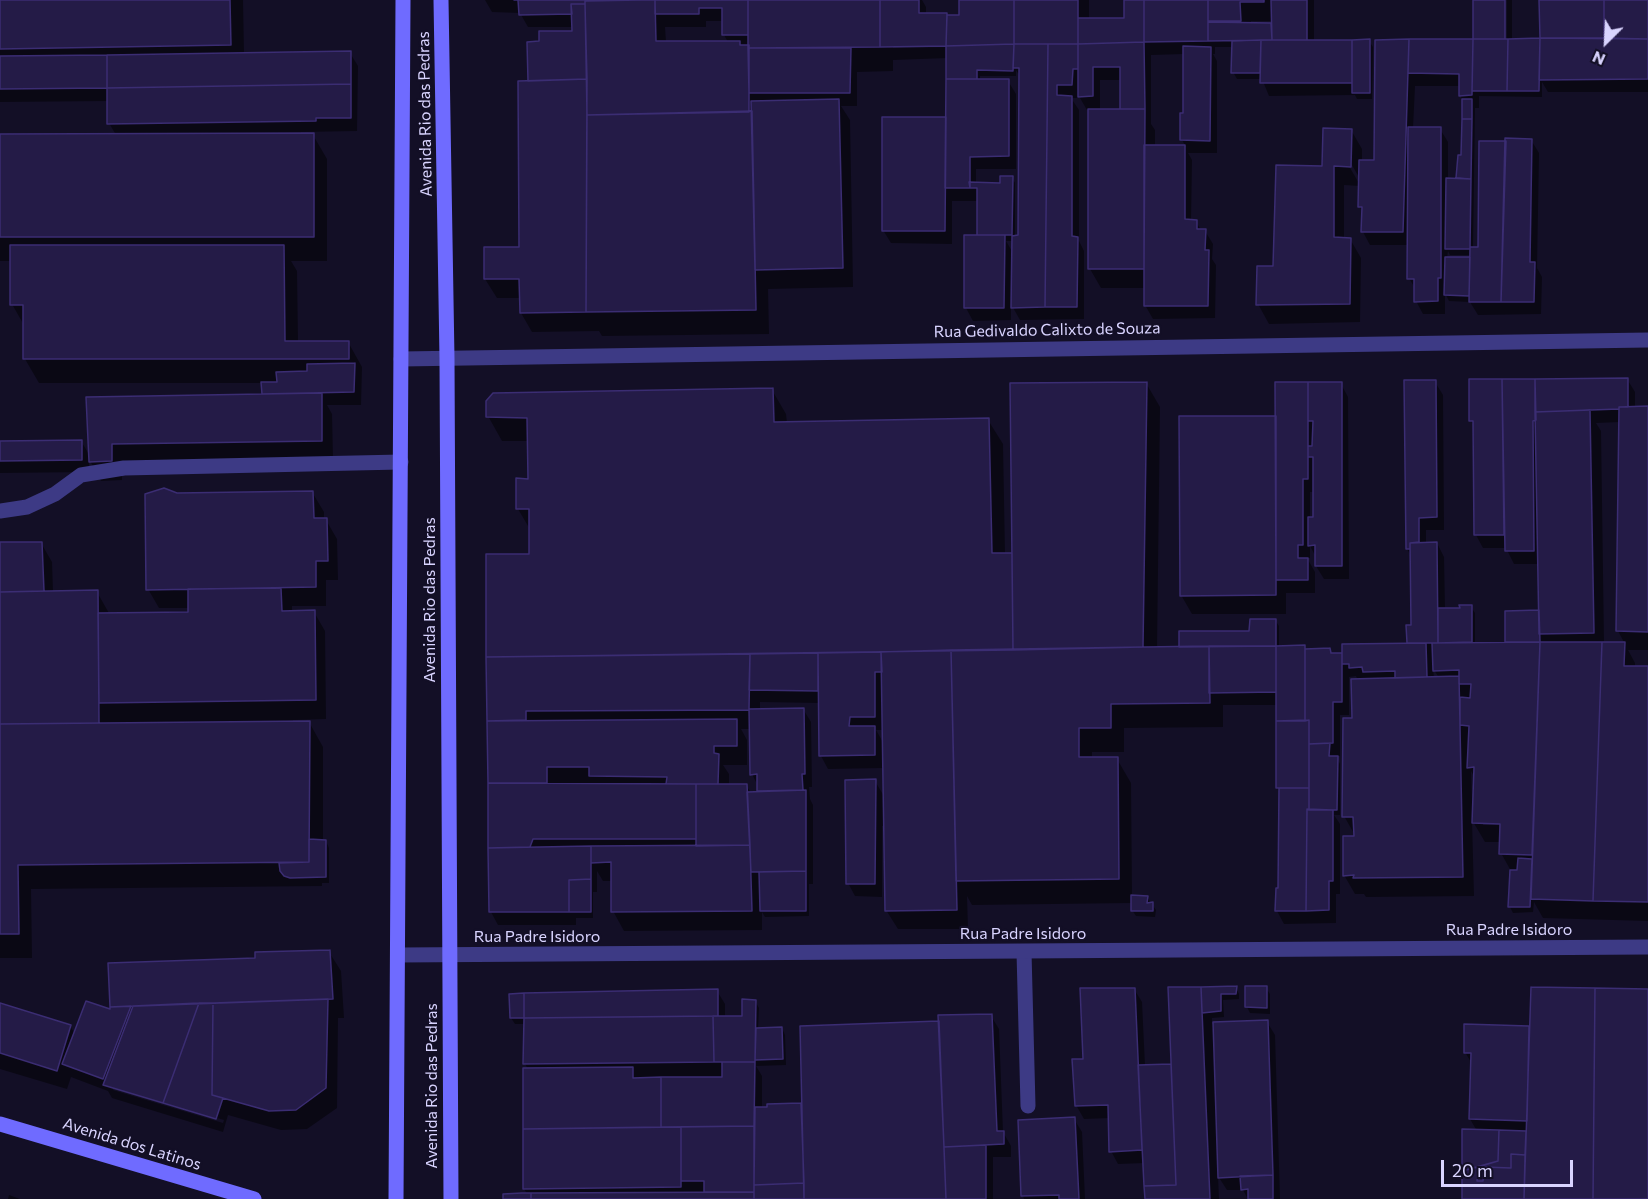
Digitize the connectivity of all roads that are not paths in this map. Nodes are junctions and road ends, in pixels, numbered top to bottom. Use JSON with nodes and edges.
{"nodes":[{"id":1,"x":403,"y":0,"type":"edge"},
{"id":2,"x":441,"y":0,"type":"edge"},
{"id":3,"x":1648,"y":340,"type":"edge"},
{"id":4,"x":447,"y":358,"type":"junction"},
{"id":5,"x":401,"y":359,"type":"junction"},
{"id":6,"x":400,"y":462,"type":"junction"},
{"id":7,"x":0,"y":511,"type":"edge"},
{"id":8,"x":1648,"y":947,"type":"edge"},
{"id":9,"x":1024,"y":952,"type":"junction"},
{"id":10,"x":398,"y":955,"type":"junction"},
{"id":11,"x":449,"y":955,"type":"junction"},
{"id":12,"x":1028,"y":1106,"type":"dead end"},
{"id":13,"x":0,"y":1124,"type":"edge"},
{"id":14,"x":254,"y":1199,"type":"edge"},
{"id":15,"x":396,"y":1199,"type":"edge"},
{"id":16,"x":451,"y":1199,"type":"edge"}],
"edges":[{"from":1,"to":5,"type":"main road","name":"Avenida Rio das Pedras"},
{"from":2,"to":4,"type":"main road","name":"Avenida Rio das Pedras"},
{"from":3,"to":4,"type":"street","name":"Rua Gedivaldo Calixto de Souza"},
{"from":4,"to":5,"type":"street","name":"Rua Gedivaldo Calixto de Souza"},
{"from":4,"to":11,"type":"main road","name":"Avenida Rio das Pedras"},
{"from":5,"to":6,"type":"main road","name":"Avenida Rio das Pedras"},
{"from":6,"to":7,"type":"street"},
{"from":6,"to":10,"type":"main road","name":"Avenida Rio das Pedras"},
{"from":8,"to":9,"type":"street","name":"Rua Padre Isidoro"},
{"from":9,"to":11,"type":"street","name":"Rua Padre Isidoro"},
{"from":9,"to":12,"type":"street"},
{"from":10,"to":11,"type":"street","name":"Rua Padre Isidoro"},
{"from":10,"to":15,"type":"main road","name":"Avenida Rio das Pedras"},
{"from":11,"to":16,"type":"main road","name":"Avenida Rio das Pedras"},
{"from":13,"to":14,"type":"main road","name":"Avenida dos Latinos"}]}
